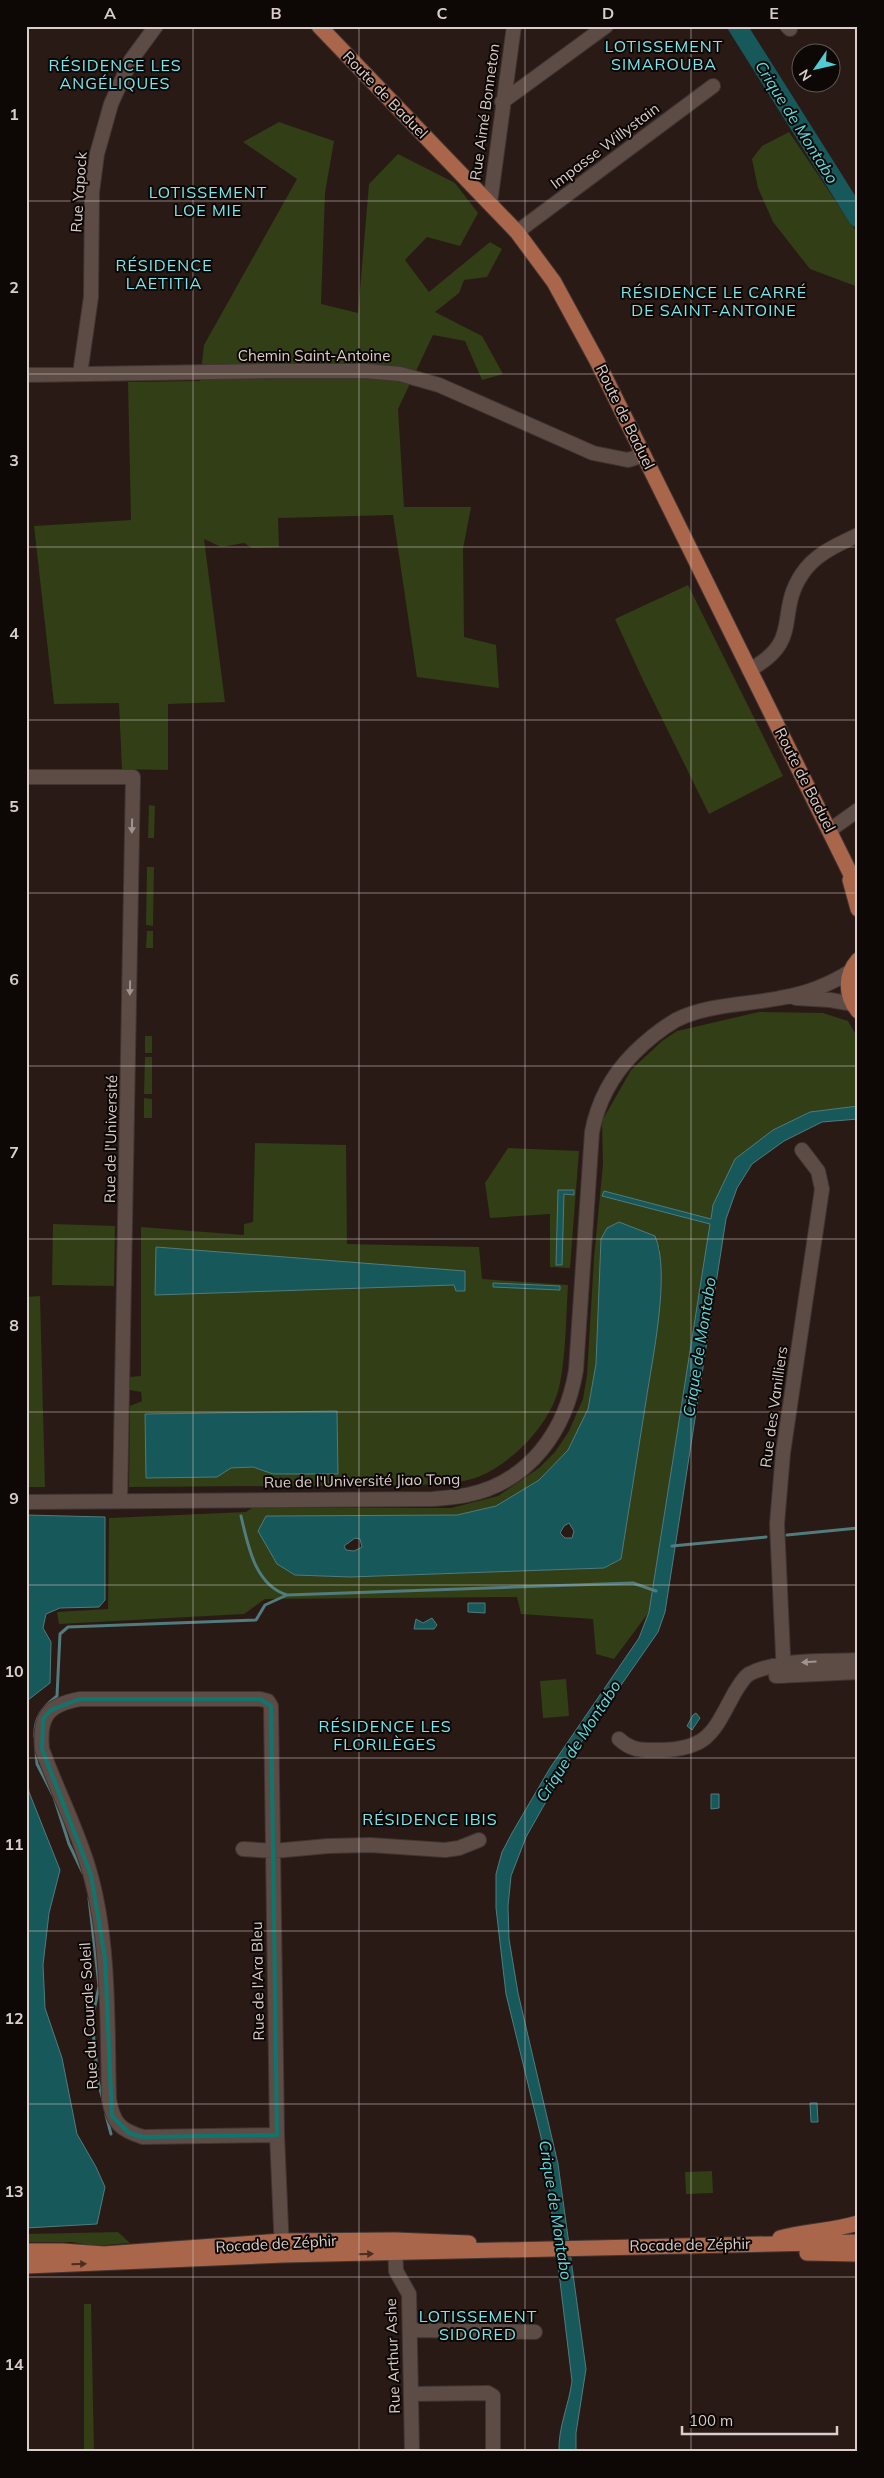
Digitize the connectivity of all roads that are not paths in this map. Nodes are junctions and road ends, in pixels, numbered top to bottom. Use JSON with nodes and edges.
{"nodes":[{"id":1,"x":156,"y":26,"type":"edge"},
{"id":2,"x":319,"y":26,"type":"edge"},
{"id":3,"x":514,"y":26,"type":"edge"},
{"id":4,"x":606,"y":26,"type":"edge"},
{"id":5,"x":713,"y":86,"type":"dead end"},
{"id":6,"x":502,"y":102,"type":"junction"},
{"id":7,"x":490,"y":203,"type":"junction"},
{"id":8,"x":517,"y":232,"type":"junction"},
{"id":9,"x":80,"y":374,"type":"junction"},
{"id":10,"x":26,"y":375,"type":"edge"},
{"id":11,"x":644,"y":455,"type":"junction"},
{"id":12,"x":858,"y":536,"type":"edge"},
{"id":13,"x":749,"y":670,"type":"junction"},
{"id":14,"x":26,"y":777,"type":"edge"},
{"id":15,"x":858,"y":810,"type":"edge"},
{"id":16,"x":830,"y":830,"type":"junction"},
{"id":17,"x":847,"y":867,"type":"junction"},
{"id":18,"x":858,"y":888,"type":"edge"},
{"id":19,"x":858,"y":909,"type":"edge"},
{"id":20,"x":855,"y":964,"type":"edge"},
{"id":21,"x":780,"y":998,"type":"junction"},
{"id":22,"x":855,"y":1008,"type":"edge"},
{"id":23,"x":802,"y":1150,"type":"dead end"},
{"id":24,"x":120,"y":1501,"type":"junction"},
{"id":25,"x":26,"y":1502,"type":"edge"},
{"id":26,"x":858,"y":1660,"type":"edge"},
{"id":27,"x":784,"y":1670,"type":"junction"},
{"id":28,"x":858,"y":1672,"type":"edge"},
{"id":29,"x":271,"y":1706,"type":"joint"},
{"id":30,"x":619,"y":1739,"type":"dead end"},
{"id":31,"x":480,"y":1840,"type":"dead end"},
{"id":32,"x":243,"y":1849,"type":"dead end"},
{"id":33,"x":274,"y":1851,"type":"junction"},
{"id":34,"x":277,"y":2135,"type":"junction"},
{"id":35,"x":858,"y":2224,"type":"edge"},
{"id":36,"x":858,"y":2235,"type":"edge"},
{"id":37,"x":858,"y":2242,"type":"edge"},
{"id":38,"x":824,"y":2243,"type":"junction"},
{"id":39,"x":751,"y":2244,"type":"junction"},
{"id":40,"x":282,"y":2248,"type":"junction"},
{"id":41,"x":26,"y":2251,"type":"edge"},
{"id":42,"x":396,"y":2252,"type":"junction"},
{"id":43,"x":858,"y":2254,"type":"edge"},
{"id":44,"x":26,"y":2266,"type":"edge"},
{"id":45,"x":411,"y":2330,"type":"junction"},
{"id":46,"x":535,"y":2332,"type":"dead end"},
{"id":47,"x":411,"y":2394,"type":"junction"},
{"id":48,"x":412,"y":2452,"type":"edge"},
{"id":49,"x":493,"y":2452,"type":"edge"}],
"edges":[{"from":1,"to":9,"type":"street","name":"Rue Yapock"},
{"from":2,"to":7,"type":"main road","name":"Route de Baduel"},
{"from":3,"to":6,"type":"street","name":"Rue Aimé Bonneton"},
{"from":4,"to":6,"type":"street"},
{"from":5,"to":8,"type":"street","name":"Impasse Willystain"},
{"from":6,"to":7,"type":"street","name":"Rue Aimé Bonneton"},
{"from":7,"to":8,"type":"main road","name":"Route de Baduel"},
{"from":8,"to":11,"type":"main road","name":"Route de Baduel"},
{"from":9,"to":10,"type":"street","name":"Chemin Saint-Antoine"},
{"from":9,"to":11,"type":"street","name":"Chemin Saint-Antoine"},
{"from":11,"to":13,"type":"main road","name":"Route de Baduel"},
{"from":12,"to":13,"type":"street"},
{"from":13,"to":16,"type":"main road","name":"Route de Baduel"},
{"from":14,"to":24,"type":"street","name":"Rue de l'Université","one_way":true},
{"from":15,"to":16,"type":"street"},
{"from":16,"to":17,"type":"main road","name":"Route de Baduel"},
{"from":17,"to":18,"type":"main road","name":"Route de Baduel"},
{"from":17,"to":19,"type":"main road","name":"Route de Baduel"},
{"from":20,"to":21,"type":"street"},
{"from":20,"to":22,"type":"main road"},
{"from":21,"to":22,"type":"street"},
{"from":21,"to":24,"type":"street","name":"Rue de l'Université Jiao Tong"},
{"from":23,"to":27,"type":"street","name":"Rue des Vanilliers"},
{"from":24,"to":25,"type":"street","name":"Rue de l'Université Jiao Tong"},
{"from":26,"to":27,"type":"street","one_way":true},
{"from":27,"to":28,"type":"street"},
{"from":27,"to":30,"type":"street"},
{"from":29,"to":33,"type":"street","name":"Rue de l'Ara Bleu"},
{"from":29,"to":34,"type":"street","name":"Rue du Caurale Soleil"},
{"from":31,"to":33,"type":"street"},
{"from":32,"to":33,"type":"street"},
{"from":33,"to":34,"type":"street","name":"Rue de l'Ara Bleu"},
{"from":34,"to":40,"type":"street","name":"Rue de l'Ara Bleu"},
{"from":35,"to":39,"type":"main road"},
{"from":36,"to":38,"type":"main road","name":"Rocade de Zéphir"},
{"from":37,"to":38,"type":"main road","name":"Rocade de Zéphir"},
{"from":38,"to":39,"type":"main road","name":"Rocade de Zéphir"},
{"from":39,"to":42,"type":"main road","name":"Rocade de Zéphir"},
{"from":39,"to":43,"type":"main road"},
{"from":40,"to":41,"type":"main road","name":"Rocade de Zéphir"},
{"from":40,"to":42,"type":"main road","name":"Rocade de Zéphir"},
{"from":44,"to":40,"type":"main road","name":"Rocade de Zéphir","one_way":true},
{"from":42,"to":45,"type":"street","name":"Rue Arthur Ashe"},
{"from":45,"to":46,"type":"street"},
{"from":45,"to":47,"type":"street","name":"Rue Arthur Ashe"},
{"from":47,"to":48,"type":"street","name":"Rue Arthur Ashe"},
{"from":47,"to":49,"type":"street"}]}
